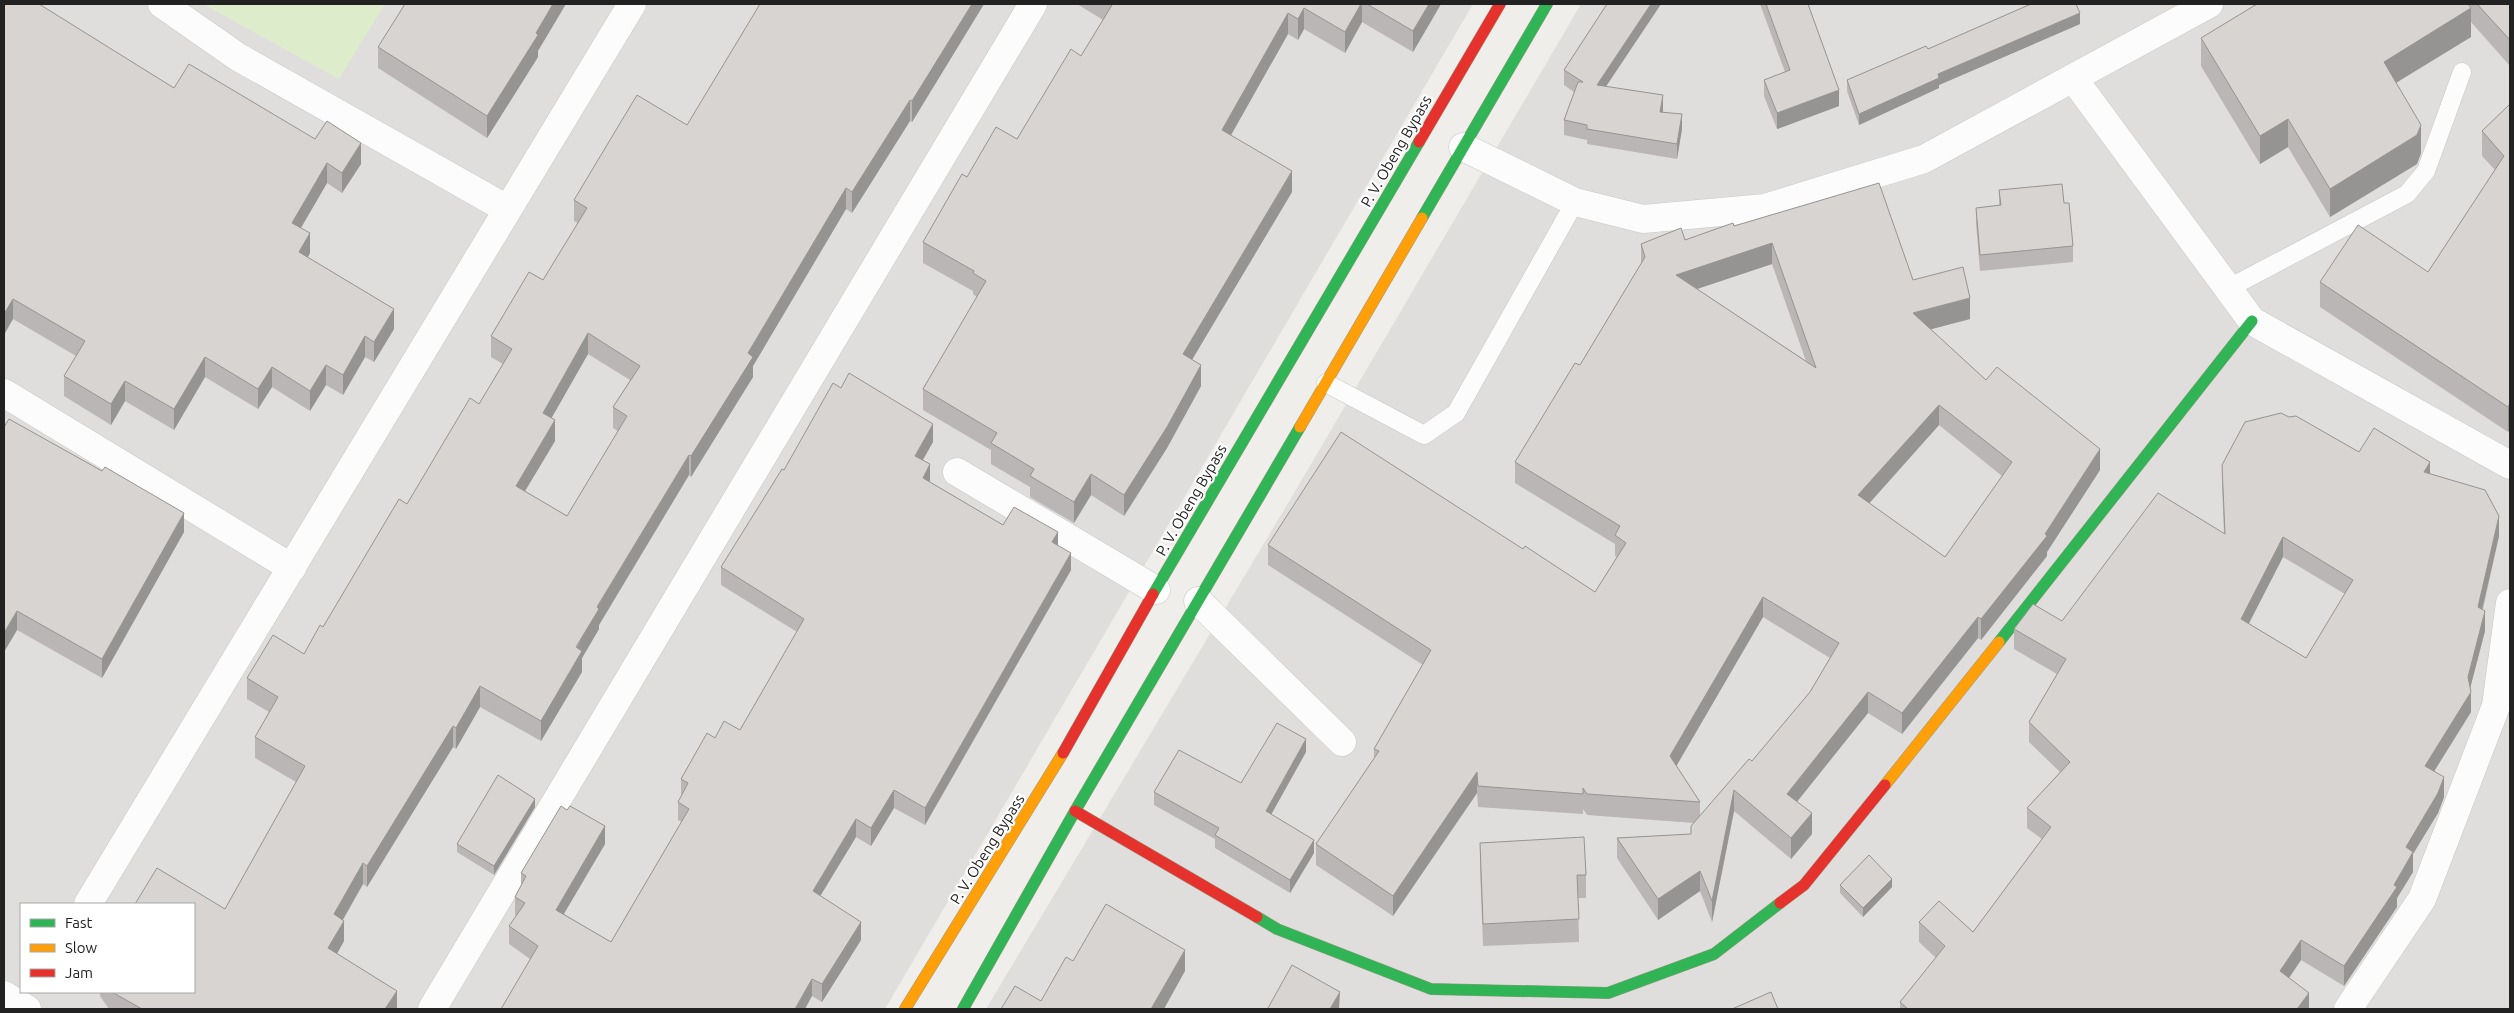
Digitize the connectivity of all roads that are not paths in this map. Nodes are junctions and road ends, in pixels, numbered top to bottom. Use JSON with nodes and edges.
{"nodes":[{"id":1,"x":162,"y":4,"type":"edge"},
{"id":2,"x":632,"y":4,"type":"edge"},
{"id":3,"x":1033,"y":4,"type":"edge"},
{"id":4,"x":1500,"y":4,"type":"edge"},
{"id":5,"x":1547,"y":4,"type":"edge"},
{"id":6,"x":2209,"y":4,"type":"edge"},
{"id":7,"x":2462,"y":72,"type":"dead end"},
{"id":8,"x":2073,"y":78,"type":"junction"},
{"id":9,"x":1463,"y":147,"type":"junction"},
{"id":10,"x":1575,"y":202,"type":"junction"},
{"id":11,"x":508,"y":209,"type":"junction"},
{"id":12,"x":2227,"y":289,"type":"junction"},
{"id":13,"x":2252,"y":321,"type":"junction"},
{"id":14,"x":1326,"y":383,"type":"junction"},
{"id":15,"x":4,"y":393,"type":"edge"},
{"id":16,"x":2510,"y":465,"type":"edge"},
{"id":17,"x":957,"y":472,"type":"dead end"},
{"id":18,"x":292,"y":568,"type":"junction"},
{"id":19,"x":1156,"y":590,"type":"junction"},
{"id":20,"x":1198,"y":601,"type":"junction"},
{"id":21,"x":2510,"y":603,"type":"edge"},
{"id":22,"x":1342,"y":742,"type":"dead end"},
{"id":23,"x":1075,"y":811,"type":"junction"},
{"id":24,"x":89,"y":903,"type":"edge"},
{"id":25,"x":20,"y":982,"type":"edge"},
{"id":26,"x":4,"y":993,"type":"edge"},
{"id":27,"x":27,"y":1009,"type":"edge"},
{"id":28,"x":432,"y":1009,"type":"edge"},
{"id":29,"x":904,"y":1009,"type":"edge"},
{"id":30,"x":963,"y":1009,"type":"edge"},
{"id":31,"x":2348,"y":1009,"type":"edge"}],
"edges":[{"from":1,"to":11,"type":"street"},
{"from":2,"to":11,"type":"street"},
{"from":3,"to":28,"type":"street"},
{"from":4,"to":19,"type":"main road","name":"P. V. Obeng Bypass"},
{"from":5,"to":9,"type":"main road"},
{"from":6,"to":8,"type":"street"},
{"from":7,"to":12,"type":"lane"},
{"from":8,"to":10,"type":"street"},
{"from":8,"to":12,"type":"street"},
{"from":9,"to":10,"type":"street"},
{"from":9,"to":14,"type":"main road"},
{"from":10,"to":14,"type":"lane"},
{"from":11,"to":18,"type":"street"},
{"from":12,"to":13,"type":"street"},
{"from":13,"to":16,"type":"street"},
{"from":13,"to":23,"type":"main road"},
{"from":14,"to":20,"type":"main road"},
{"from":15,"to":18,"type":"street"},
{"from":17,"to":19,"type":"street"},
{"from":18,"to":24,"type":"street"},
{"from":19,"to":29,"type":"main road","name":"P. V. Obeng Bypass"},
{"from":20,"to":22,"type":"street"},
{"from":20,"to":23,"type":"main road"},
{"from":21,"to":31,"type":"street"},
{"from":23,"to":30,"type":"main road"},
{"from":25,"to":26,"type":"street"},
{"from":26,"to":27,"type":"street"}]}
